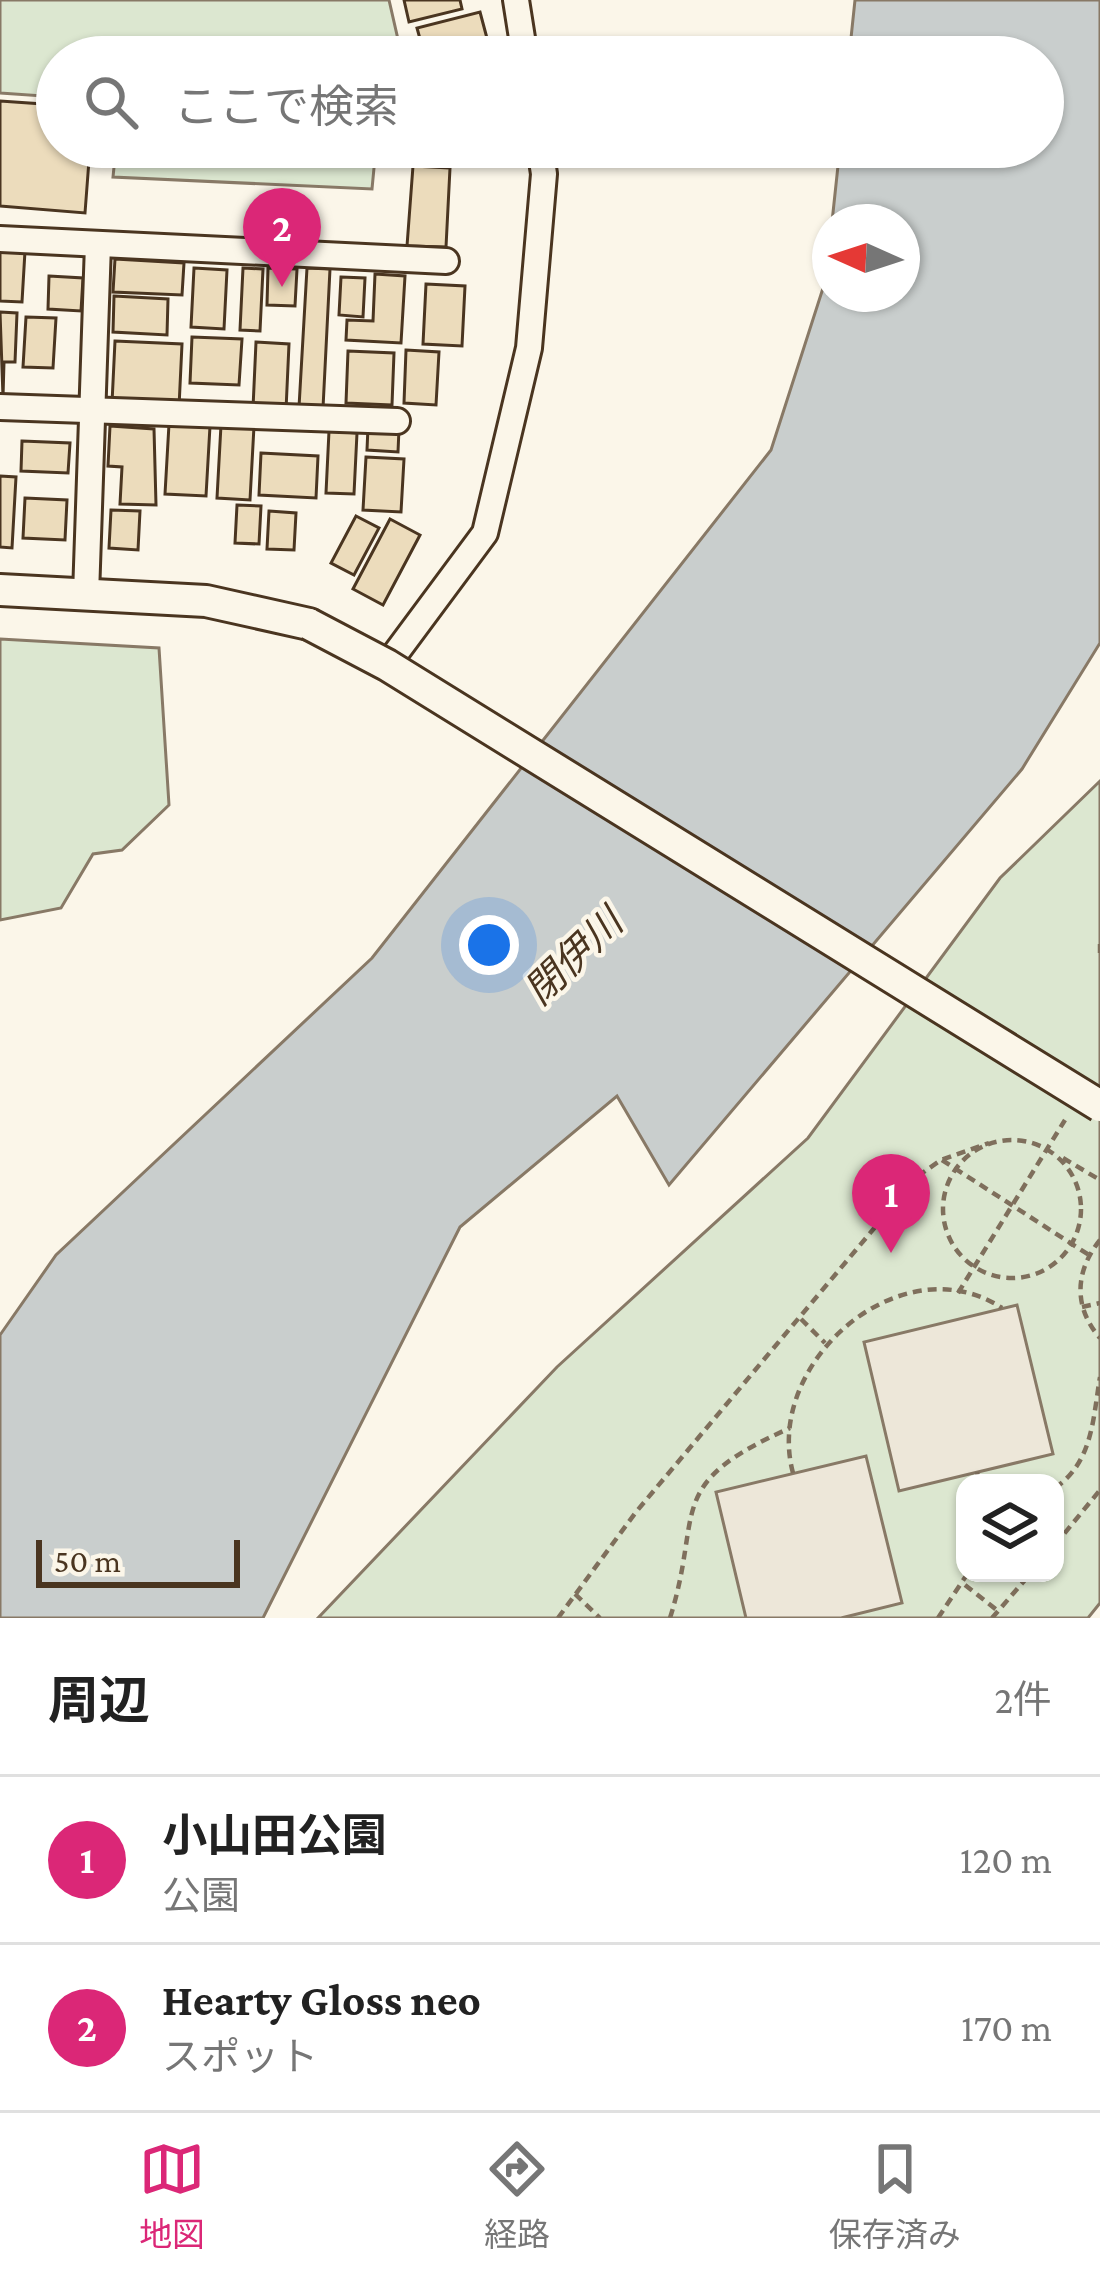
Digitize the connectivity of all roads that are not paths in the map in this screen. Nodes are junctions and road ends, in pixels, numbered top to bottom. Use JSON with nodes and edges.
{"nodes":[{"id":1,"x":516,"y":0,"type":"edge"},
{"id":2,"x":522,"y":36,"type":"edge"},
{"id":3,"x":543,"y":168,"type":"edge"},
{"id":4,"x":0,"y":239,"type":"edge"},
{"id":5,"x":98,"y":244,"type":"junction"},
{"id":6,"x":446,"y":261,"type":"dead end"},
{"id":7,"x":0,"y":407,"type":"edge"},
{"id":8,"x":92,"y":410,"type":"junction"},
{"id":9,"x":397,"y":421,"type":"dead end"},
{"id":10,"x":0,"y":590,"type":"edge"},
{"id":11,"x":86,"y":595,"type":"junction"},
{"id":12,"x":387,"y":665,"type":"junction"},
{"id":13,"x":1100,"y":1106,"type":"edge"}],
"edges":[{"from":1,"to":2,"type":"street"},
{"from":3,"to":12,"type":"street"},
{"from":4,"to":5,"type":"street"},
{"from":5,"to":6,"type":"street"},
{"from":5,"to":8,"type":"street"},
{"from":7,"to":8,"type":"street"},
{"from":8,"to":9,"type":"street"},
{"from":8,"to":11,"type":"street"},
{"from":10,"to":11,"type":"street"},
{"from":11,"to":12,"type":"street","bridge":true},
{"from":12,"to":13,"type":"street","bridge":true}]}
